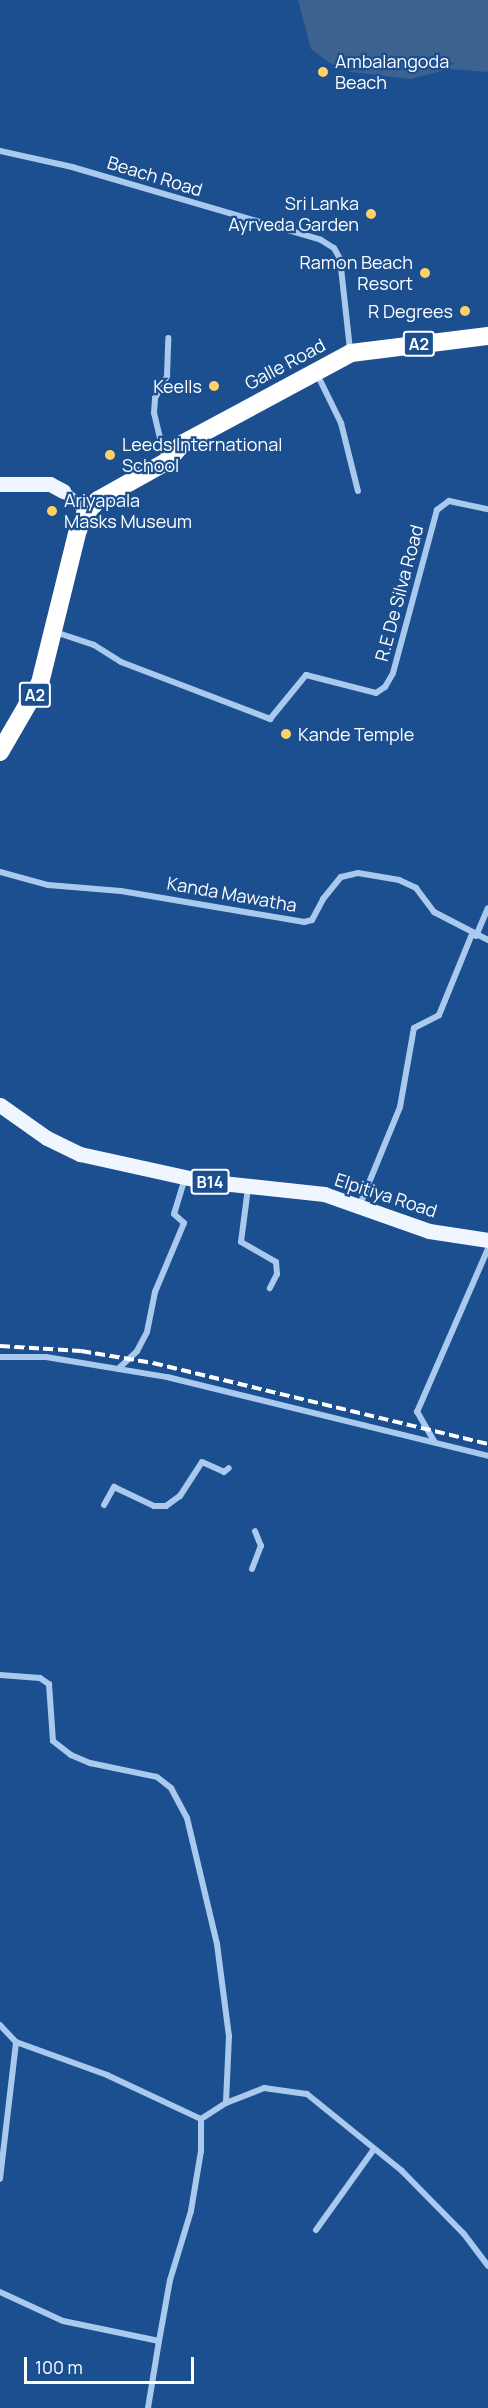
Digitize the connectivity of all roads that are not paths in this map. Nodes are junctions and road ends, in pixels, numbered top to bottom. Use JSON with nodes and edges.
{"nodes":[{"id":1,"x":0,"y":151,"type":"edge"},
{"id":2,"x":488,"y":336,"type":"edge"},
{"id":3,"x":168,"y":338,"type":"dead end"},
{"id":4,"x":351,"y":353,"type":"junction"},
{"id":5,"x":316,"y":371,"type":"junction"},
{"id":6,"x":166,"y":462,"type":"junction"},
{"id":7,"x":0,"y":484,"type":"edge"},
{"id":8,"x":122,"y":484,"type":"junction"},
{"id":9,"x":63,"y":491,"type":"joint"},
{"id":10,"x":358,"y":491,"type":"dead end"},
{"id":11,"x":78,"y":504,"type":"junction"},
{"id":12,"x":488,"y":509,"type":"edge"},
{"id":13,"x":61,"y":598,"type":"junction"},
{"id":14,"x":55,"y":632,"type":"junction"},
{"id":15,"x":0,"y":752,"type":"edge"},
{"id":16,"x":0,"y":872,"type":"edge"},
{"id":17,"x":488,"y":908,"type":"edge"},
{"id":18,"x":474,"y":935,"type":"junction"},
{"id":19,"x":488,"y":940,"type":"edge"},
{"id":20,"x":0,"y":1105,"type":"edge"},
{"id":21,"x":186,"y":1178,"type":"junction"},
{"id":22,"x":248,"y":1187,"type":"junction"},
{"id":23,"x":359,"y":1207,"type":"junction"},
{"id":24,"x":488,"y":1240,"type":"edge"},
{"id":25,"x":488,"y":1250,"type":"edge"},
{"id":26,"x":270,"y":1288,"type":"dead end"},
{"id":27,"x":0,"y":1357,"type":"edge"},
{"id":28,"x":118,"y":1369,"type":"junction"},
{"id":29,"x":434,"y":1441,"type":"junction"},
{"id":30,"x":488,"y":1456,"type":"edge"},
{"id":31,"x":229,"y":1468,"type":"dead end"},
{"id":32,"x":104,"y":1505,"type":"dead end"},
{"id":33,"x":255,"y":1530,"type":"dead end"},
{"id":34,"x":252,"y":1569,"type":"dead end"},
{"id":35,"x":0,"y":1676,"type":"edge"},
{"id":36,"x":0,"y":2025,"type":"edge"},
{"id":37,"x":16,"y":2042,"type":"junction"},
{"id":38,"x":226,"y":2103,"type":"junction"},
{"id":39,"x":201,"y":2119,"type":"junction"},
{"id":40,"x":374,"y":2149,"type":"junction"},
{"id":41,"x":0,"y":2179,"type":"edge"},
{"id":42,"x":316,"y":2230,"type":"dead end"},
{"id":43,"x":488,"y":2266,"type":"edge"},
{"id":44,"x":0,"y":2292,"type":"edge"},
{"id":45,"x":159,"y":2341,"type":"junction"},
{"id":46,"x":148,"y":2408,"type":"edge"}],
"edges":[{"from":1,"to":4,"type":"street","name":"Beach Road"},
{"from":2,"to":4,"type":"highway","name":"Galle Road","number":"A2"},
{"from":3,"to":6,"type":"street"},
{"from":4,"to":5,"type":"highway","name":"Galle Road","number":"A2"},
{"from":5,"to":6,"type":"highway","name":"Galle Road","number":"A2"},
{"from":5,"to":10,"type":"street"},
{"from":6,"to":8,"type":"highway","name":"Galle Road","number":"A2"},
{"from":7,"to":9,"type":"main road"},
{"from":8,"to":11,"type":"highway","name":"Galle Road","number":"A2"},
{"from":8,"to":13,"type":"highway","name":"Galle Road","number":"A2"},
{"from":9,"to":11,"type":"street"},
{"from":11,"to":13,"type":"highway","name":"Galle Road","number":"A2"},
{"from":12,"to":14,"type":"street","name":"R.E De Silva Road"},
{"from":13,"to":14,"type":"highway","name":"Galle Road","number":"A2"},
{"from":14,"to":15,"type":"highway","name":"Galle Road","number":"A2"},
{"from":16,"to":18,"type":"street","name":"Kanda Mawatha"},
{"from":17,"to":18,"type":"street"},
{"from":18,"to":19,"type":"street","name":"Kanda Mawatha"},
{"from":18,"to":23,"type":"street"},
{"from":20,"to":21,"type":"main road","name":"Elpitiya Road","number":"B14"},
{"from":21,"to":22,"type":"main road","name":"Elpitiya Road","number":"B14"},
{"from":21,"to":28,"type":"street"},
{"from":22,"to":23,"type":"main road","name":"Elpitiya Road","number":"B14"},
{"from":22,"to":26,"type":"street"},
{"from":23,"to":24,"type":"main road","name":"Elpitiya Road","number":"B14"},
{"from":25,"to":29,"type":"street"},
{"from":27,"to":28,"type":"street"},
{"from":28,"to":29,"type":"street"},
{"from":29,"to":30,"type":"street"},
{"from":31,"to":32,"type":"street"},
{"from":33,"to":34,"type":"street"},
{"from":35,"to":38,"type":"street"},
{"from":36,"to":37,"type":"street"},
{"from":37,"to":39,"type":"street"},
{"from":37,"to":41,"type":"street"},
{"from":38,"to":39,"type":"street"},
{"from":38,"to":40,"type":"street"},
{"from":39,"to":45,"type":"street"},
{"from":40,"to":42,"type":"street"},
{"from":40,"to":43,"type":"street"},
{"from":44,"to":45,"type":"street"},
{"from":45,"to":46,"type":"street"}]}
